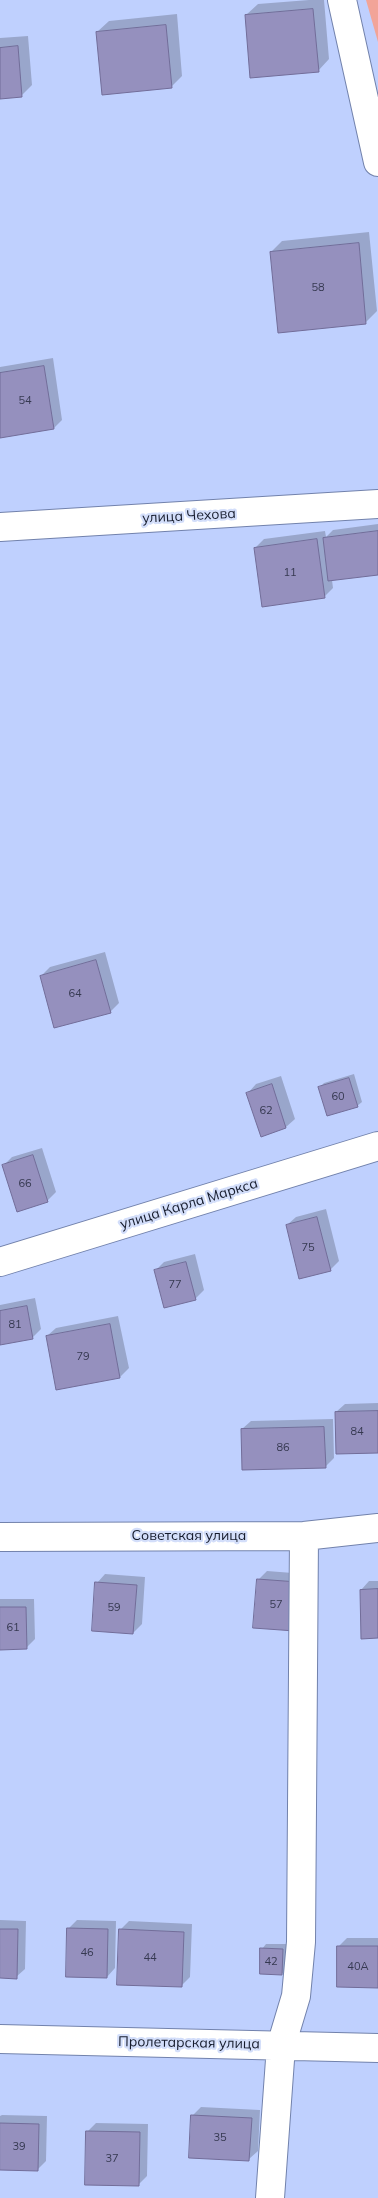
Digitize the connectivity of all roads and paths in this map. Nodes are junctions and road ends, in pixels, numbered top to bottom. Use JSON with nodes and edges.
{"nodes":[{"id":1,"x":342,"y":0,"type":"edge"},
{"id":2,"x":378,"y":162,"type":"edge"},
{"id":3,"x":378,"y":504,"type":"edge"},
{"id":4,"x":0,"y":527,"type":"edge"},
{"id":5,"x":378,"y":1146,"type":"edge"},
{"id":6,"x":0,"y":1262,"type":"edge"},
{"id":7,"x":378,"y":1528,"type":"edge"},
{"id":8,"x":304,"y":1536,"type":"junction"},
{"id":9,"x":0,"y":1537,"type":"edge"},
{"id":10,"x":0,"y":2039,"type":"edge"},
{"id":11,"x":281,"y":2046,"type":"junction"},
{"id":12,"x":378,"y":2048,"type":"edge"},
{"id":13,"x":270,"y":2198,"type":"edge"}],
"edges":[{"from":1,"to":2,"type":"street"},
{"from":3,"to":4,"type":"street","name":"улица Чехова"},
{"from":5,"to":6,"type":"street","name":"улица Карла Маркса"},
{"from":7,"to":8,"type":"street","name":"Советская улица"},
{"from":8,"to":9,"type":"street","name":"Советская улица"},
{"from":8,"to":11,"type":"street"},
{"from":10,"to":11,"type":"street","name":"Пролетарская улица"},
{"from":11,"to":12,"type":"street","name":"Пролетарская улица"},
{"from":11,"to":13,"type":"street"}]}
